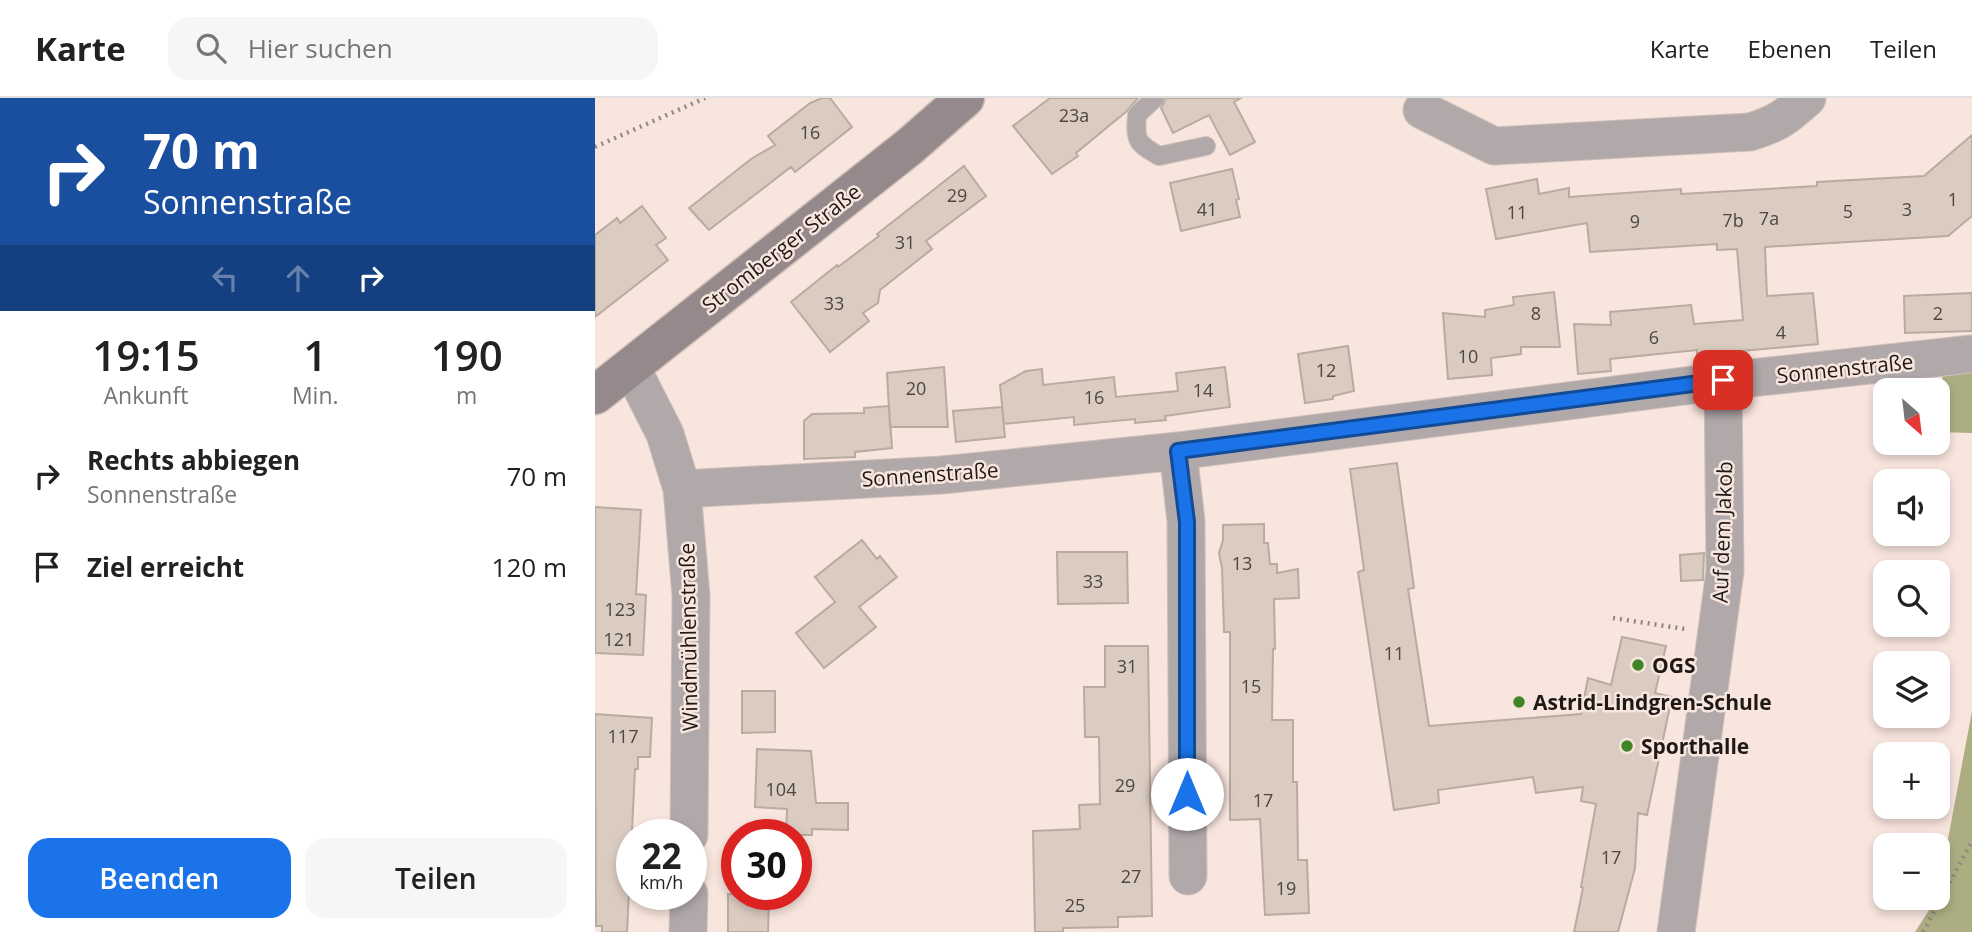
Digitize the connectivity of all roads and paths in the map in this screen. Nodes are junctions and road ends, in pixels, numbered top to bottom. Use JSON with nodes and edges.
{"nodes":[{"id":1,"x":705,"y":98,"type":"edge"},
{"id":2,"x":965,"y":98,"type":"edge"},
{"id":3,"x":1154,"y":98,"type":"edge"},
{"id":4,"x":1807,"y":98,"type":"edge"},
{"id":5,"x":1422,"y":110,"type":"dead end"},
{"id":6,"x":1206,"y":146,"type":"dead end"},
{"id":7,"x":595,"y":147,"type":"edge"},
{"id":8,"x":1972,"y":354,"type":"edge"},
{"id":9,"x":631,"y":367,"type":"junction"},
{"id":10,"x":1723,"y":380,"type":"junction"},
{"id":11,"x":595,"y":396,"type":"edge"},
{"id":12,"x":1178,"y":451,"type":"junction"},
{"id":13,"x":682,"y":489,"type":"junction"},
{"id":14,"x":1613,"y":618,"type":"dead end"},
{"id":15,"x":1717,"y":633,"type":"junction"},
{"id":16,"x":689,"y":819,"type":"edge"},
{"id":17,"x":1972,"y":841,"type":"edge"},
{"id":18,"x":1188,"y":876,"type":"dead end"},
{"id":19,"x":689,"y":910,"type":"edge"},
{"id":20,"x":688,"y":932,"type":"edge"},
{"id":21,"x":1676,"y":932,"type":"edge"},
{"id":22,"x":1923,"y":932,"type":"edge"}],
"edges":[{"from":1,"to":7,"type":"path"},
{"from":2,"to":9,"type":"main road","name":"Stromberger Straße"},
{"from":3,"to":6,"type":"lane"},
{"from":4,"to":5,"type":"street"},
{"from":8,"to":10,"type":"street","name":"Sonnenstraße"},
{"from":9,"to":11,"type":"main road","name":"Stromberger Straße"},
{"from":9,"to":13,"type":"street","name":"Windmühlenstraße"},
{"from":10,"to":12,"type":"street","name":"Sonnenstraße"},
{"from":10,"to":15,"type":"street","name":"Auf dem Jakob"},
{"from":12,"to":13,"type":"street","name":"Sonnenstraße"},
{"from":12,"to":18,"type":"street"},
{"from":13,"to":16,"type":"street","name":"Windmühlenstraße"},
{"from":14,"to":15,"type":"path"},
{"from":15,"to":21,"type":"street","name":"Auf dem Jakob"},
{"from":17,"to":22,"type":"path"},
{"from":19,"to":20,"type":"street"}]}
